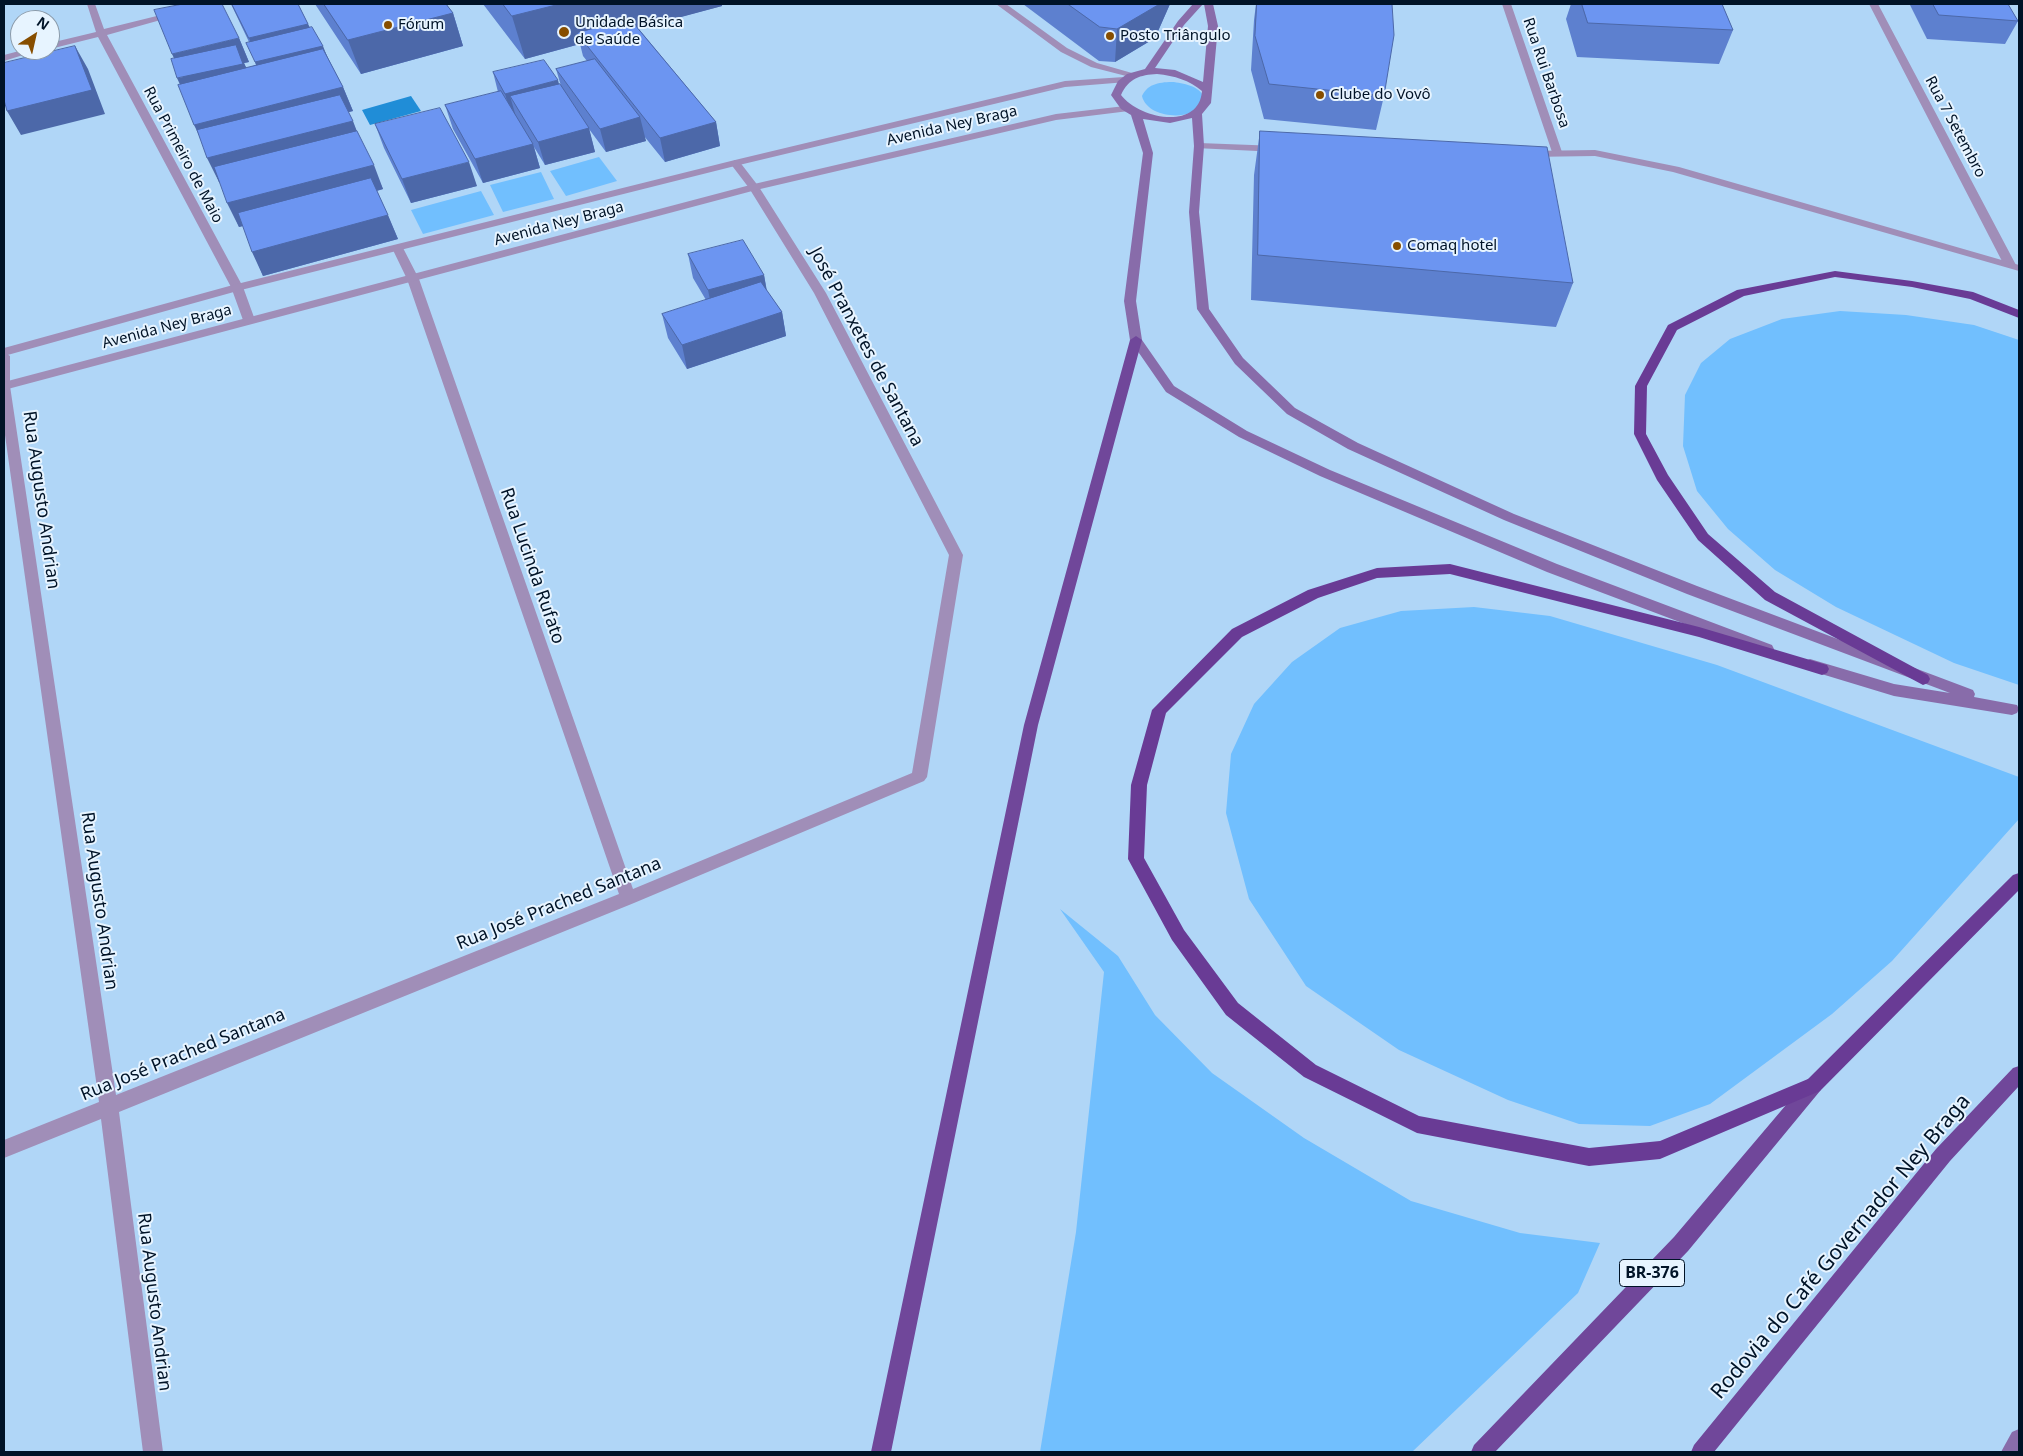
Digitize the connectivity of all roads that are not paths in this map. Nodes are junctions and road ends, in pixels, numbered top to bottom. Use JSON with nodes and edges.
{"nodes":[{"id":1,"x":90,"y":4,"type":"edge"},
{"id":2,"x":1000,"y":4,"type":"edge"},
{"id":3,"x":1198,"y":4,"type":"edge"},
{"id":4,"x":1209,"y":4,"type":"edge"},
{"id":5,"x":1506,"y":4,"type":"edge"},
{"id":6,"x":1873,"y":4,"type":"edge"},
{"id":7,"x":184,"y":13,"type":"edge"},
{"id":8,"x":101,"y":33,"type":"junction"},
{"id":9,"x":60,"y":43,"type":"edge"},
{"id":10,"x":1148,"y":71,"type":"junction"},
{"id":11,"x":1136,"y":75,"type":"junction"},
{"id":12,"x":1124,"y":80,"type":"junction"},
{"id":13,"x":1207,"y":90,"type":"junction"},
{"id":14,"x":1130,"y":112,"type":"junction"},
{"id":15,"x":1197,"y":113,"type":"junction"},
{"id":16,"x":1200,"y":146,"type":"junction"},
{"id":17,"x":1286,"y":150,"type":"edge"},
{"id":18,"x":1557,"y":152,"type":"junction"},
{"id":19,"x":1512,"y":155,"type":"edge"},
{"id":20,"x":735,"y":163,"type":"junction"},
{"id":21,"x":754,"y":187,"type":"junction"},
{"id":22,"x":398,"y":248,"type":"junction"},
{"id":23,"x":2015,"y":266,"type":"edge"},
{"id":24,"x":413,"y":279,"type":"junction"},
{"id":25,"x":237,"y":287,"type":"junction"},
{"id":26,"x":2019,"y":314,"type":"edge"},
{"id":27,"x":249,"y":320,"type":"junction"},
{"id":28,"x":1136,"y":340,"type":"junction"},
{"id":29,"x":4,"y":354,"type":"edge"},
{"id":30,"x":4,"y":386,"type":"edge"},
{"id":31,"x":956,"y":555,"type":"joint"},
{"id":32,"x":1822,"y":669,"type":"junction"},
{"id":33,"x":1923,"y":679,"type":"junction"},
{"id":34,"x":2016,"y":710,"type":"edge"},
{"id":35,"x":2019,"y":880,"type":"edge"},
{"id":36,"x":628,"y":898,"type":"junction"},
{"id":37,"x":2019,"y":1074,"type":"edge"},
{"id":38,"x":1814,"y":1085,"type":"junction"},
{"id":39,"x":109,"y":1107,"type":"junction"},
{"id":40,"x":4,"y":1150,"type":"edge"},
{"id":41,"x":2019,"y":1438,"type":"edge"},
{"id":42,"x":153,"y":1452,"type":"edge"},
{"id":43,"x":881,"y":1452,"type":"edge"},
{"id":44,"x":1481,"y":1452,"type":"edge"},
{"id":45,"x":1701,"y":1452,"type":"edge"},
{"id":46,"x":2010,"y":1452,"type":"edge"}],
"edges":[{"from":1,"to":8,"type":"street","name":"Rua Primeiro de Maio"},
{"from":2,"to":11,"type":"street"},
{"from":3,"to":10,"type":"main road"},
{"from":4,"to":13,"type":"main road"},
{"from":5,"to":18,"type":"street","name":"Rua Rui Barbosa"},
{"from":6,"to":23,"type":"street","name":"Rua 7 Setembro"},
{"from":7,"to":8,"type":"street"},
{"from":8,"to":9,"type":"street"},
{"from":8,"to":25,"type":"street","name":"Rua Primeiro de Maio"},
{"from":10,"to":11,"type":"main road"},
{"from":10,"to":13,"type":"main road"},
{"from":11,"to":12,"type":"main road"},
{"from":12,"to":14,"type":"main road"},
{"from":12,"to":20,"type":"street","name":"Avenida Ney Braga"},
{"from":13,"to":15,"type":"main road"},
{"from":14,"to":15,"type":"main road"},
{"from":14,"to":21,"type":"street","name":"Avenida Ney Braga"},
{"from":14,"to":28,"type":"main road"},
{"from":15,"to":16,"type":"main road"},
{"from":16,"to":17,"type":"street"},
{"from":16,"to":33,"type":"main road"},
{"from":18,"to":19,"type":"street"},
{"from":18,"to":23,"type":"street"},
{"from":20,"to":21,"type":"street","name":"José Pranxetes de Santana"},
{"from":20,"to":22,"type":"street","name":"Avenida Ney Braga"},
{"from":21,"to":24,"type":"street","name":"Avenida Ney Braga"},
{"from":21,"to":31,"type":"street","name":"José Pranxetes de Santana"},
{"from":22,"to":24,"type":"street","name":"Rua Lucinda Rufato"},
{"from":22,"to":25,"type":"street","name":"Avenida Ney Braga"},
{"from":24,"to":27,"type":"street","name":"Avenida Ney Braga"},
{"from":24,"to":36,"type":"street","name":"Rua Lucinda Rufato"},
{"from":25,"to":27,"type":"street","name":"Rua Primeiro de Maio"},
{"from":25,"to":29,"type":"street","name":"Avenida Ney Braga"},
{"from":26,"to":33,"type":"highway"},
{"from":27,"to":30,"type":"street","name":"Avenida Ney Braga"},
{"from":28,"to":32,"type":"main road"},
{"from":28,"to":43,"type":"highway"},
{"from":29,"to":30,"type":"street","name":"Rua Augusto Andrian"},
{"from":30,"to":39,"type":"street","name":"Rua Augusto Andrian"},
{"from":31,"to":36,"type":"street","name":"Rua José Prached Santana"},
{"from":32,"to":34,"type":"main road"},
{"from":32,"to":38,"type":"highway"},
{"from":33,"to":34,"type":"main road"},
{"from":35,"to":38,"type":"highway","number":"BR-376"},
{"from":36,"to":39,"type":"street","name":"Rua José Prached Santana"},
{"from":37,"to":45,"type":"highway","name":"Rodovia do Café Governador Ney Braga"},
{"from":38,"to":44,"type":"highway","number":"BR-376"},
{"from":39,"to":40,"type":"street","name":"Rua José Prached Santana"},
{"from":39,"to":42,"type":"street","name":"Rua Augusto Andrian"},
{"from":41,"to":46,"type":"main road"}]}
